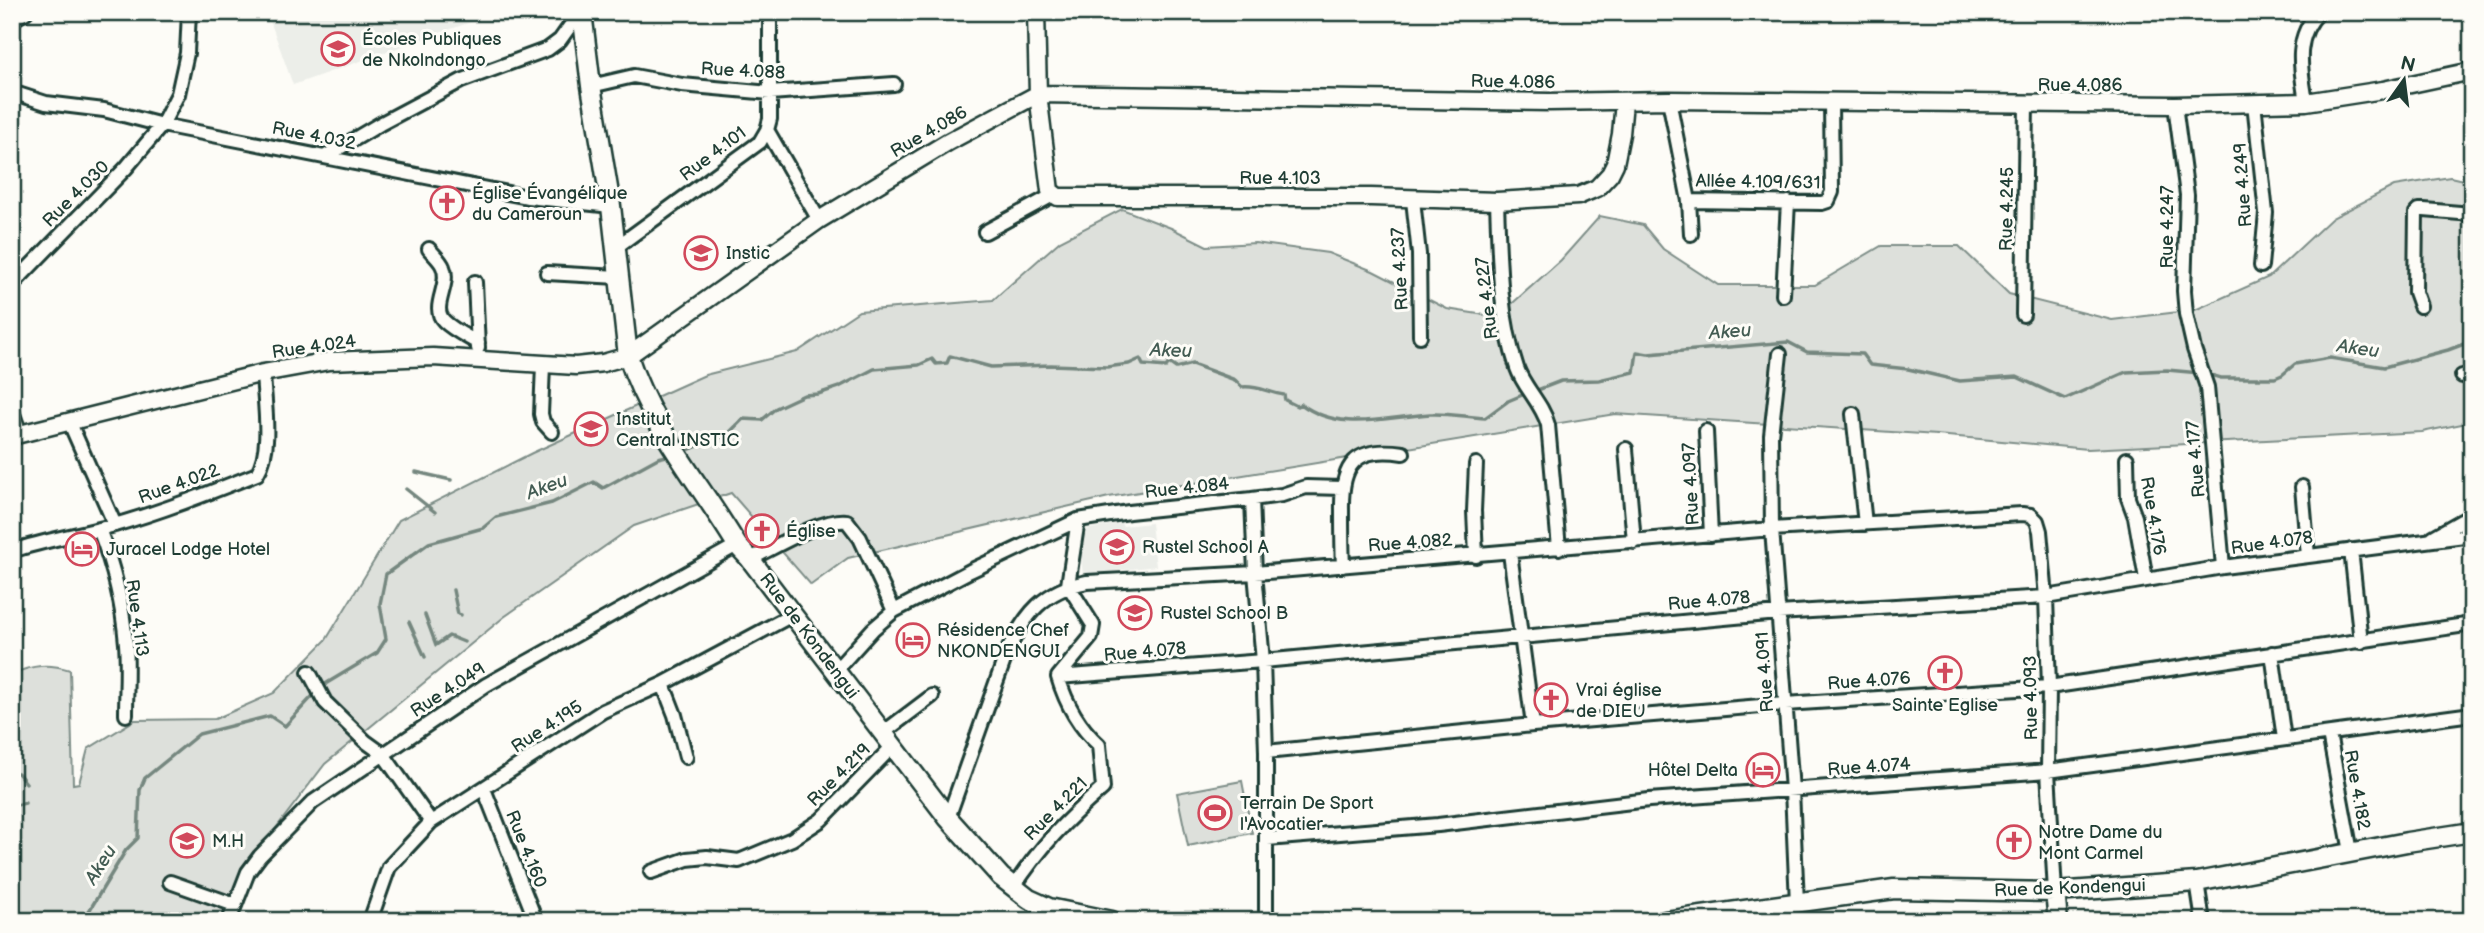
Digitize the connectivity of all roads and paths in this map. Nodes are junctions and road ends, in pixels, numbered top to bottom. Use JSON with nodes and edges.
{"nodes":[{"id":1,"x":26,"y":12,"type":"edge"},
{"id":2,"x":189,"y":12,"type":"edge"},
{"id":3,"x":581,"y":12,"type":"edge"},
{"id":4,"x":770,"y":12,"type":"edge"},
{"id":5,"x":1036,"y":12,"type":"edge"},
{"id":6,"x":2319,"y":12,"type":"edge"},
{"id":7,"x":12,"y":20,"type":"edge"},
{"id":8,"x":2472,"y":71,"type":"edge"},
{"id":9,"x":894,"y":84,"type":"dead end"},
{"id":10,"x":591,"y":86,"type":"junction"},
{"id":11,"x":12,"y":92,"type":"edge"},
{"id":12,"x":770,"y":93,"type":"junction"},
{"id":13,"x":1038,"y":94,"type":"junction"},
{"id":14,"x":1669,"y":100,"type":"junction"},
{"id":15,"x":1624,"y":102,"type":"junction"},
{"id":16,"x":1831,"y":102,"type":"junction"},
{"id":17,"x":2306,"y":102,"type":"junction"},
{"id":18,"x":2254,"y":103,"type":"junction"},
{"id":19,"x":2026,"y":104,"type":"junction"},
{"id":20,"x":2175,"y":105,"type":"junction"},
{"id":21,"x":162,"y":125,"type":"junction"},
{"id":22,"x":767,"y":130,"type":"junction"},
{"id":23,"x":326,"y":156,"type":"junction"},
{"id":24,"x":1053,"y":195,"type":"junction"},
{"id":25,"x":1413,"y":200,"type":"junction"},
{"id":26,"x":1497,"y":201,"type":"junction"},
{"id":27,"x":1689,"y":201,"type":"junction"},
{"id":28,"x":1787,"y":202,"type":"junction"},
{"id":29,"x":611,"y":206,"type":"junction"},
{"id":30,"x":2472,"y":214,"type":"edge"},
{"id":31,"x":819,"y":220,"type":"junction"},
{"id":32,"x":985,"y":232,"type":"dead end"},
{"id":33,"x":1691,"y":234,"type":"dead end"},
{"id":34,"x":615,"y":248,"type":"junction"},
{"id":35,"x":429,"y":249,"type":"dead end"},
{"id":36,"x":2261,"y":266,"type":"dead end"},
{"id":37,"x":547,"y":273,"type":"dead end"},
{"id":38,"x":618,"y":276,"type":"junction"},
{"id":39,"x":475,"y":282,"type":"dead end"},
{"id":40,"x":12,"y":285,"type":"edge"},
{"id":41,"x":1783,"y":295,"type":"dead end"},
{"id":42,"x":2420,"y":306,"type":"dead end"},
{"id":43,"x":2023,"y":315,"type":"dead end"},
{"id":44,"x":1420,"y":336,"type":"dead end"},
{"id":45,"x":2194,"y":349,"type":"joint"},
{"id":46,"x":478,"y":351,"type":"junction"},
{"id":47,"x":1780,"y":354,"type":"dead end"},
{"id":48,"x":628,"y":355,"type":"junction"},
{"id":49,"x":543,"y":365,"type":"junction"},
{"id":50,"x":263,"y":373,"type":"junction"},
{"id":51,"x":12,"y":411,"type":"edge"},
{"id":52,"x":1853,"y":414,"type":"dead end"},
{"id":53,"x":69,"y":421,"type":"junction"},
{"id":54,"x":1706,"y":431,"type":"dead end"},
{"id":55,"x":552,"y":432,"type":"dead end"},
{"id":56,"x":16,"y":435,"type":"edge"},
{"id":57,"x":1626,"y":449,"type":"dead end"},
{"id":58,"x":1403,"y":453,"type":"dead end"},
{"id":59,"x":2127,"y":460,"type":"dead end"},
{"id":60,"x":1476,"y":464,"type":"dead end"},
{"id":61,"x":1342,"y":488,"type":"junction"},
{"id":62,"x":2302,"y":488,"type":"dead end"},
{"id":63,"x":1252,"y":499,"type":"junction"},
{"id":64,"x":2022,"y":514,"type":"joint"},
{"id":65,"x":2472,"y":515,"type":"edge"},
{"id":66,"x":1078,"y":520,"type":"junction"},
{"id":67,"x":1865,"y":524,"type":"junction"},
{"id":68,"x":115,"y":525,"type":"junction"},
{"id":69,"x":99,"y":529,"type":"junction"},
{"id":70,"x":1773,"y":530,"type":"junction"},
{"id":71,"x":2472,"y":535,"type":"edge"},
{"id":72,"x":1712,"y":536,"type":"junction"},
{"id":73,"x":2430,"y":539,"type":"junction"},
{"id":74,"x":1634,"y":542,"type":"junction"},
{"id":75,"x":737,"y":545,"type":"junction"},
{"id":76,"x":1559,"y":548,"type":"junction"},
{"id":77,"x":2351,"y":550,"type":"junction"},
{"id":78,"x":12,"y":551,"type":"edge"},
{"id":79,"x":1510,"y":553,"type":"junction"},
{"id":80,"x":1476,"y":556,"type":"junction"},
{"id":81,"x":2308,"y":556,"type":"junction"},
{"id":82,"x":750,"y":559,"type":"junction"},
{"id":83,"x":1343,"y":566,"type":"junction"},
{"id":84,"x":2223,"y":567,"type":"junction"},
{"id":85,"x":1255,"y":573,"type":"junction"},
{"id":86,"x":2146,"y":579,"type":"junction"},
{"id":87,"x":1068,"y":585,"type":"junction"},
{"id":88,"x":2046,"y":597,"type":"junction"},
{"id":89,"x":894,"y":611,"type":"junction"},
{"id":90,"x":1778,"y":613,"type":"junction"},
{"id":91,"x":792,"y":615,"type":"junction"},
{"id":92,"x":2472,"y":624,"type":"edge"},
{"id":93,"x":1521,"y":635,"type":"junction"},
{"id":94,"x":2361,"y":642,"type":"junction"},
{"id":95,"x":2272,"y":653,"type":"junction"},
{"id":96,"x":1263,"y":662,"type":"junction"},
{"id":97,"x":835,"y":671,"type":"junction"},
{"id":98,"x":309,"y":672,"type":"dead end"},
{"id":99,"x":1058,"y":677,"type":"junction"},
{"id":100,"x":663,"y":684,"type":"junction"},
{"id":101,"x":2049,"y":687,"type":"junction"},
{"id":102,"x":932,"y":696,"type":"dead end"},
{"id":103,"x":1785,"y":704,"type":"junction"},
{"id":104,"x":2472,"y":714,"type":"edge"},
{"id":105,"x":126,"y":715,"type":"dead end"},
{"id":106,"x":1533,"y":725,"type":"junction"},
{"id":107,"x":2329,"y":734,"type":"junction"},
{"id":108,"x":888,"y":739,"type":"junction"},
{"id":109,"x":2284,"y":739,"type":"junction"},
{"id":110,"x":1266,"y":752,"type":"junction"},
{"id":111,"x":383,"y":754,"type":"junction"},
{"id":112,"x":686,"y":757,"type":"dead end"},
{"id":113,"x":2048,"y":771,"type":"junction"},
{"id":114,"x":484,"y":789,"type":"junction"},
{"id":115,"x":1792,"y":790,"type":"junction"},
{"id":116,"x":948,"y":818,"type":"junction"},
{"id":117,"x":431,"y":822,"type":"junction"},
{"id":118,"x":2472,"y":832,"type":"edge"},
{"id":119,"x":1267,"y":839,"type":"junction"},
{"id":120,"x":2351,"y":852,"type":"junction"},
{"id":121,"x":651,"y":872,"type":"dead end"},
{"id":122,"x":170,"y":882,"type":"dead end"},
{"id":123,"x":2197,"y":882,"type":"junction"},
{"id":124,"x":1013,"y":888,"type":"junction"},
{"id":125,"x":2055,"y":892,"type":"junction"},
{"id":126,"x":1797,"y":903,"type":"junction"},
{"id":127,"x":235,"y":905,"type":"junction"},
{"id":128,"x":1776,"y":913,"type":"edge"},
{"id":129,"x":1046,"y":914,"type":"edge"},
{"id":130,"x":1698,"y":919,"type":"edge"},
{"id":131,"x":229,"y":921,"type":"edge"},
{"id":132,"x":370,"y":921,"type":"edge"},
{"id":133,"x":536,"y":921,"type":"edge"},
{"id":134,"x":1112,"y":921,"type":"edge"},
{"id":135,"x":1266,"y":921,"type":"edge"},
{"id":136,"x":1666,"y":921,"type":"edge"},
{"id":137,"x":2058,"y":921,"type":"edge"},
{"id":138,"x":2203,"y":921,"type":"edge"}],
"edges":[{"from":1,"to":7,"type":"street"},
{"from":2,"to":21,"type":"street","name":"Rue 4.030"},
{"from":3,"to":10,"type":"main road","name":"Rue de Kondengui"},
{"from":3,"to":23,"type":"street"},
{"from":4,"to":12,"type":"street","name":"Rue 4.101"},
{"from":5,"to":13,"type":"street"},
{"from":6,"to":17,"type":"street"},
{"from":8,"to":17,"type":"street","name":"Rue 4.086"},
{"from":9,"to":12,"type":"street","name":"Rue 4.088"},
{"from":10,"to":12,"type":"street","name":"Rue 4.088"},
{"from":10,"to":29,"type":"main road","name":"Rue de Kondengui"},
{"from":11,"to":21,"type":"street","name":"Rue 4.032"},
{"from":12,"to":22,"type":"street","name":"Rue 4.101"},
{"from":13,"to":15,"type":"street","name":"Rue 4.086"},
{"from":13,"to":24,"type":"street"},
{"from":13,"to":31,"type":"street","name":"Rue 4.086"},
{"from":14,"to":15,"type":"street","name":"Rue 4.086"},
{"from":14,"to":16,"type":"street","name":"Rue 4.086"},
{"from":14,"to":27,"type":"street","name":"Allée 4.109/631"},
{"from":15,"to":26,"type":"street","name":"Rue 4.103"},
{"from":16,"to":19,"type":"street","name":"Rue 4.086"},
{"from":16,"to":28,"type":"street","name":"Allée 4.109/631"},
{"from":17,"to":18,"type":"street","name":"Rue 4.086"},
{"from":18,"to":20,"type":"street","name":"Rue 4.086"},
{"from":18,"to":36,"type":"street","name":"Rue 4.249"},
{"from":19,"to":20,"type":"street","name":"Rue 4.086"},
{"from":19,"to":43,"type":"street","name":"Rue 4.245"},
{"from":20,"to":45,"type":"street","name":"Rue 4.247"},
{"from":21,"to":23,"type":"street","name":"Rue 4.032"},
{"from":21,"to":40,"type":"street","name":"Rue 4.030"},
{"from":22,"to":31,"type":"street"},
{"from":22,"to":34,"type":"street","name":"Rue 4.101"},
{"from":23,"to":29,"type":"street","name":"Rue 4.032"},
{"from":24,"to":25,"type":"street","name":"Rue 4.103"},
{"from":24,"to":32,"type":"street"},
{"from":25,"to":26,"type":"street","name":"Rue 4.103"},
{"from":25,"to":44,"type":"street","name":"Rue 4.237"},
{"from":26,"to":76,"type":"street","name":"Rue 4.227"},
{"from":27,"to":28,"type":"street","name":"Allée 4.109/631"},
{"from":27,"to":33,"type":"street"},
{"from":28,"to":41,"type":"street"},
{"from":29,"to":34,"type":"main road","name":"Rue de Kondengui"},
{"from":30,"to":42,"type":"street"},
{"from":31,"to":48,"type":"street","name":"Rue 4.086"},
{"from":34,"to":38,"type":"main road","name":"Rue de Kondengui"},
{"from":35,"to":46,"type":"street"},
{"from":37,"to":38,"type":"street"},
{"from":38,"to":48,"type":"main road","name":"Rue de Kondengui"},
{"from":39,"to":46,"type":"street"},
{"from":45,"to":84,"type":"street","name":"Rue 4.177"},
{"from":46,"to":49,"type":"street","name":"Rue 4.024"},
{"from":46,"to":50,"type":"street","name":"Rue 4.024"},
{"from":47,"to":70,"type":"street","name":"Rue 4.091"},
{"from":48,"to":49,"type":"street","name":"Rue 4.024"},
{"from":48,"to":75,"type":"main road","name":"Rue de Kondengui"},
{"from":49,"to":55,"type":"street"},
{"from":50,"to":53,"type":"street","name":"Rue 4.024"},
{"from":50,"to":68,"type":"street","name":"Rue 4.022"},
{"from":51,"to":56,"type":"street"},
{"from":52,"to":67,"type":"street"},
{"from":53,"to":56,"type":"street","name":"Rue 4.024"},
{"from":53,"to":68,"type":"street"},
{"from":54,"to":72,"type":"street","name":"Rue 4.097"},
{"from":57,"to":74,"type":"street"},
{"from":58,"to":61,"type":"street"},
{"from":59,"to":86,"type":"street","name":"Rue 4.176"},
{"from":60,"to":80,"type":"street"},
{"from":61,"to":63,"type":"street"},
{"from":61,"to":83,"type":"street"},
{"from":62,"to":81,"type":"street"},
{"from":63,"to":66,"type":"street","name":"Rue 4.084"},
{"from":63,"to":85,"type":"street","name":"Rue 4.084"},
{"from":64,"to":67,"type":"street","name":"Rue 4.082"},
{"from":64,"to":88,"type":"street","name":"Rue 4.093"},
{"from":65,"to":73,"type":"street"},
{"from":66,"to":87,"type":"street"},
{"from":66,"to":89,"type":"street","name":"Rue 4.084"},
{"from":67,"to":70,"type":"street","name":"Rue 4.082"},
{"from":68,"to":69,"type":"street","name":"Rue 4.022"},
{"from":69,"to":78,"type":"street","name":"Rue 4.022"},
{"from":69,"to":105,"type":"street","name":"Rue 4.113"},
{"from":70,"to":72,"type":"street","name":"Rue 4.082"},
{"from":70,"to":90,"type":"street","name":"Rue 4.091"},
{"from":71,"to":73,"type":"street","name":"Rue 4.078"},
{"from":72,"to":74,"type":"street","name":"Rue 4.082"},
{"from":73,"to":77,"type":"street","name":"Rue 4.078"},
{"from":74,"to":76,"type":"street","name":"Rue 4.082"},
{"from":75,"to":82,"type":"main road","name":"Rue de Kondengui"},
{"from":75,"to":111,"type":"street","name":"Rue 4.049"},
{"from":76,"to":79,"type":"street","name":"Rue 4.082"},
{"from":77,"to":81,"type":"street","name":"Rue 4.078"},
{"from":77,"to":94,"type":"street"},
{"from":79,"to":80,"type":"street","name":"Rue 4.082"},
{"from":79,"to":93,"type":"street"},
{"from":80,"to":83,"type":"street","name":"Rue 4.082"},
{"from":81,"to":84,"type":"street","name":"Rue 4.078"},
{"from":82,"to":89,"type":"street"},
{"from":82,"to":91,"type":"main road","name":"Rue de Kondengui"},
{"from":83,"to":85,"type":"street","name":"Rue 4.082"},
{"from":84,"to":86,"type":"street","name":"Rue 4.078"},
{"from":85,"to":87,"type":"street","name":"Rue 4.082"},
{"from":85,"to":96,"type":"street","name":"Rue 4.084"},
{"from":86,"to":88,"type":"street","name":"Rue 4.078"},
{"from":87,"to":99,"type":"street","name":"Rue 4.078"},
{"from":87,"to":116,"type":"street","name":"Rue 4.082"},
{"from":88,"to":90,"type":"street","name":"Rue 4.078"},
{"from":88,"to":101,"type":"street","name":"Rue 4.093"},
{"from":89,"to":97,"type":"street","name":"Rue 4.084"},
{"from":90,"to":93,"type":"street","name":"Rue 4.078"},
{"from":90,"to":103,"type":"street","name":"Rue 4.091"},
{"from":91,"to":97,"type":"main road","name":"Rue de Kondengui"},
{"from":91,"to":100,"type":"street","name":"Rue 4.195"},
{"from":92,"to":94,"type":"street","name":"Rue 4.076"},
{"from":93,"to":96,"type":"street","name":"Rue 4.078"},
{"from":93,"to":106,"type":"street"},
{"from":94,"to":95,"type":"street","name":"Rue 4.076"},
{"from":95,"to":101,"type":"street","name":"Rue 4.076"},
{"from":95,"to":109,"type":"street"},
{"from":96,"to":99,"type":"street","name":"Rue 4.078"},
{"from":96,"to":110,"type":"street","name":"Rue 4.084"},
{"from":97,"to":108,"type":"main road","name":"Rue de Kondengui"},
{"from":98,"to":111,"type":"street"},
{"from":99,"to":124,"type":"street","name":"Rue 4.221"},
{"from":100,"to":112,"type":"street"},
{"from":100,"to":114,"type":"street","name":"Rue 4.195"},
{"from":101,"to":103,"type":"street","name":"Rue 4.076"},
{"from":101,"to":113,"type":"street","name":"Rue 4.093"},
{"from":102,"to":108,"type":"street","name":"Rue 4.219"},
{"from":103,"to":106,"type":"street","name":"Rue 4.076"},
{"from":103,"to":115,"type":"street","name":"Rue 4.091"},
{"from":104,"to":107,"type":"street","name":"Rue 4.074"},
{"from":106,"to":110,"type":"street","name":"Rue 4.076"},
{"from":107,"to":109,"type":"street","name":"Rue 4.074"},
{"from":107,"to":120,"type":"street","name":"Rue 4.182"},
{"from":108,"to":116,"type":"main road","name":"Rue de Kondengui"},
{"from":108,"to":121,"type":"street","name":"Rue 4.219"},
{"from":109,"to":113,"type":"street","name":"Rue 4.074"},
{"from":110,"to":119,"type":"street","name":"Rue 4.084"},
{"from":111,"to":117,"type":"street"},
{"from":111,"to":127,"type":"street","name":"Rue 4.049"},
{"from":113,"to":115,"type":"street","name":"Rue 4.074"},
{"from":113,"to":125,"type":"street","name":"Rue 4.093"},
{"from":114,"to":117,"type":"street","name":"Rue 4.195"},
{"from":114,"to":133,"type":"street","name":"Rue 4.160"},
{"from":115,"to":119,"type":"street","name":"Rue 4.074"},
{"from":115,"to":126,"type":"street","name":"Rue 4.091"},
{"from":116,"to":124,"type":"main road","name":"Rue de Kondengui"},
{"from":117,"to":132,"type":"street","name":"Rue 4.195"},
{"from":118,"to":120,"type":"main road","name":"Rue de Kondengui"},
{"from":119,"to":135,"type":"street","name":"Rue 4.084"},
{"from":120,"to":123,"type":"main road","name":"Rue de Kondengui"},
{"from":122,"to":127,"type":"street"},
{"from":123,"to":125,"type":"main road","name":"Rue de Kondengui"},
{"from":123,"to":138,"type":"street"},
{"from":124,"to":129,"type":"main road","name":"Rue de Kondengui"},
{"from":125,"to":126,"type":"main road","name":"Rue de Kondengui"},
{"from":125,"to":137,"type":"main road"},
{"from":126,"to":128,"type":"main road","name":"Rue de Kondengui"},
{"from":127,"to":131,"type":"street","name":"Rue 4.049"},
{"from":128,"to":130,"type":"main road","name":"Rue de Kondengui"},
{"from":129,"to":134,"type":"main road","name":"Rue de Kondengui"},
{"from":130,"to":136,"type":"main road","name":"Rue de Kondengui"}]}
